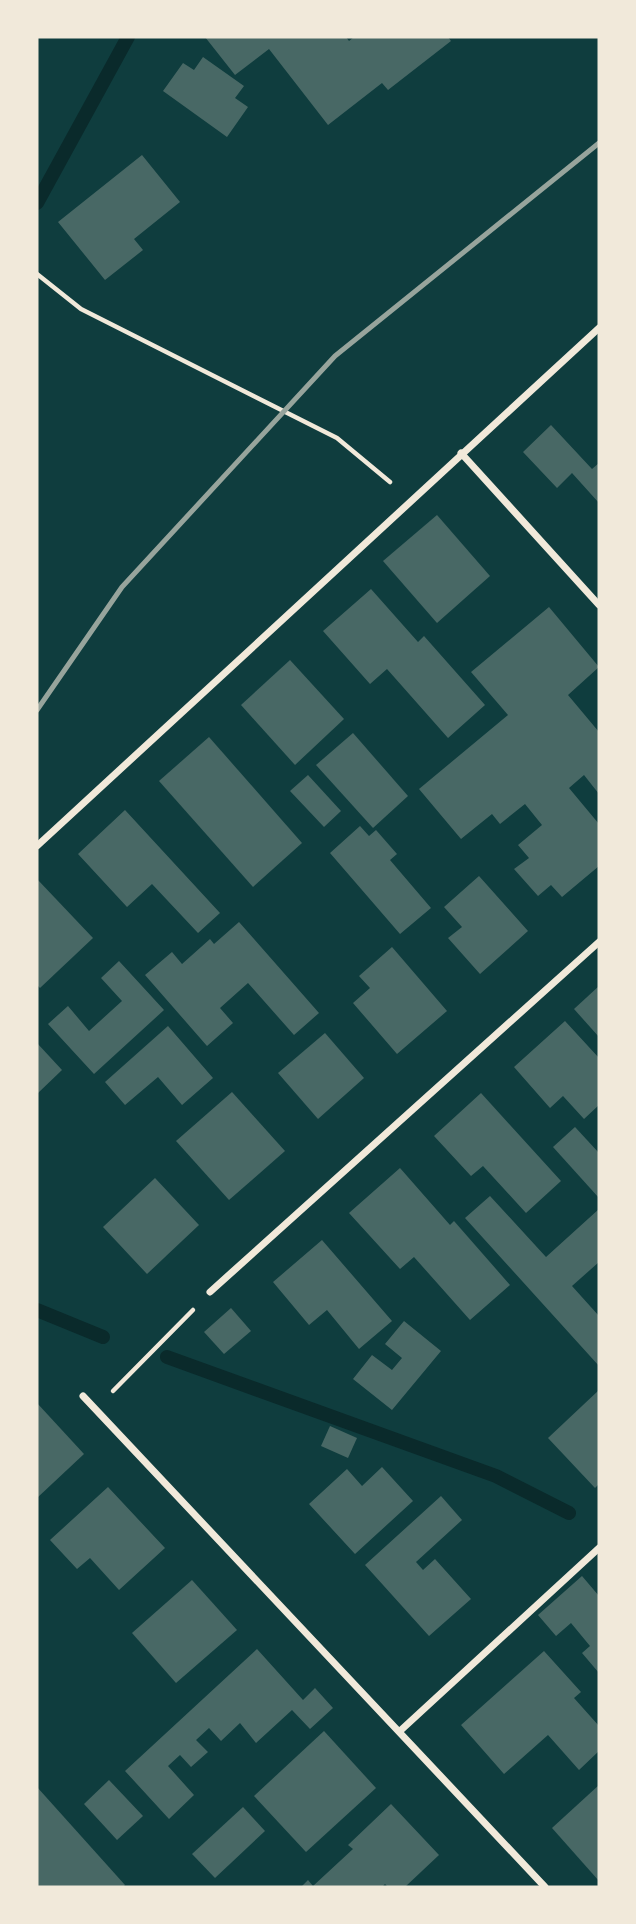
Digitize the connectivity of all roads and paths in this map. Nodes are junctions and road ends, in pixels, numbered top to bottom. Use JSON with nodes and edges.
{"nodes":[{"id":1,"x":37,"y":274,"type":"edge"},
{"id":2,"x":599,"y":328,"type":"edge"},
{"id":3,"x":461,"y":453,"type":"junction"},
{"id":4,"x":411,"y":500,"type":"junction"},
{"id":5,"x":599,"y":605,"type":"edge"},
{"id":6,"x":37,"y":846,"type":"edge"},
{"id":7,"x":599,"y":942,"type":"edge"},
{"id":8,"x":210,"y":1292,"type":"joint"},
{"id":9,"x":83,"y":1396,"type":"dead end"},
{"id":10,"x":95,"y":1409,"type":"junction"},
{"id":11,"x":599,"y":1548,"type":"edge"},
{"id":12,"x":400,"y":1731,"type":"junction"},
{"id":13,"x":545,"y":1887,"type":"edge"}],
"edges":[{"from":1,"to":4,"type":"path"},
{"from":2,"to":3,"type":"street"},
{"from":3,"to":4,"type":"street"},
{"from":3,"to":5,"type":"street"},
{"from":4,"to":6,"type":"street"},
{"from":7,"to":8,"type":"street"},
{"from":8,"to":10,"type":"path"},
{"from":9,"to":10,"type":"street"},
{"from":10,"to":12,"type":"street"},
{"from":11,"to":12,"type":"street"},
{"from":12,"to":13,"type":"street"}]}
